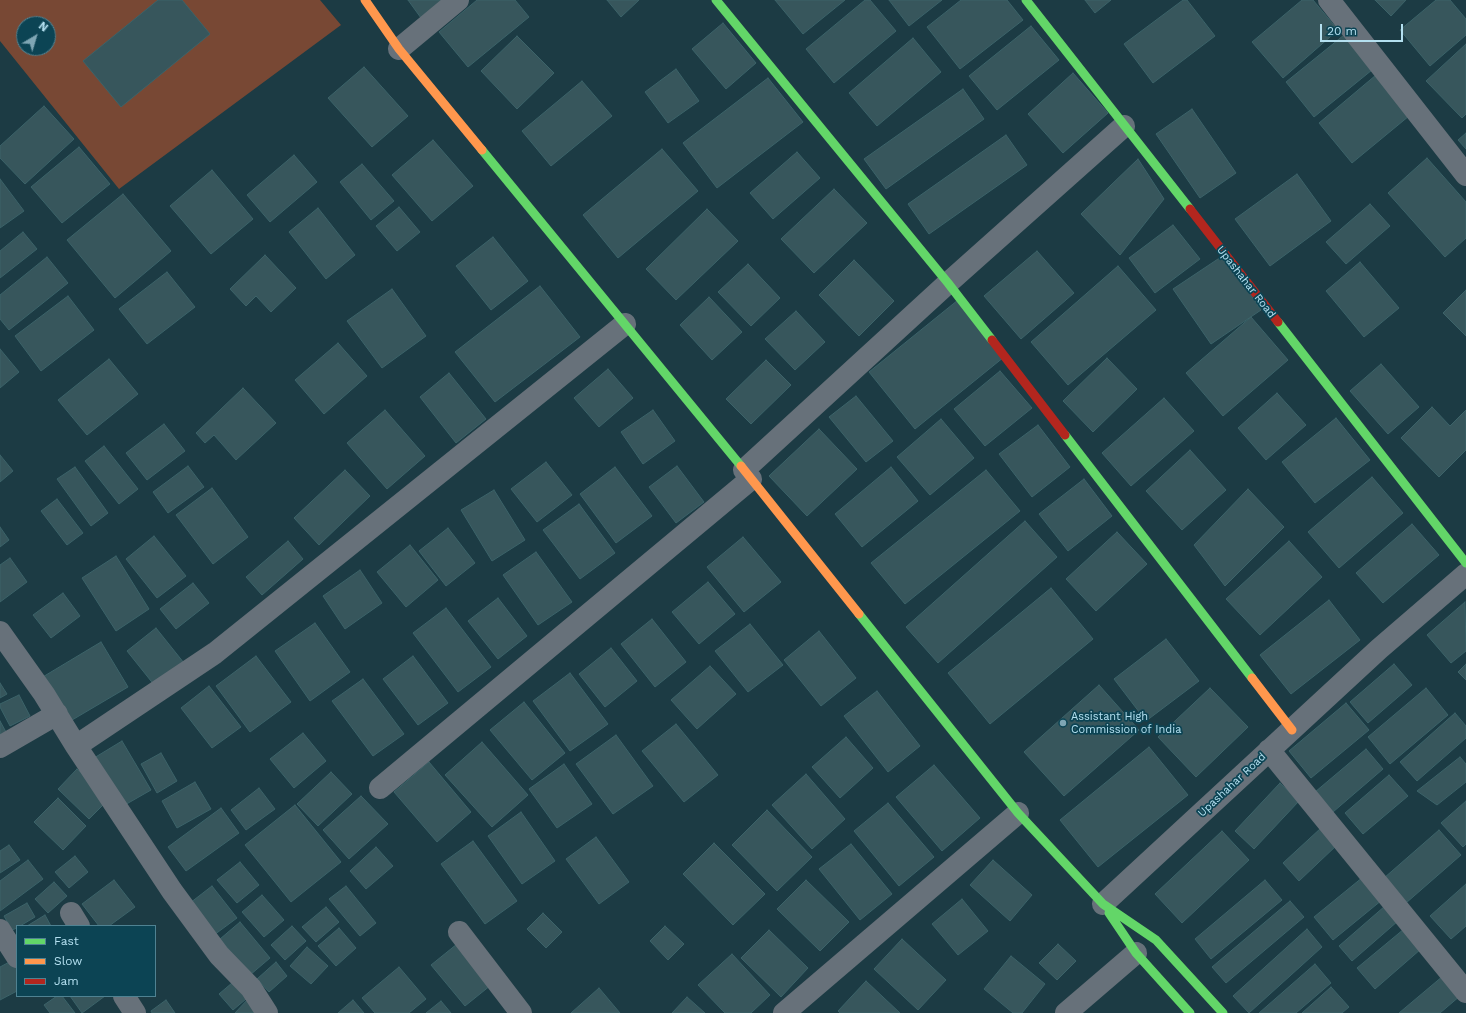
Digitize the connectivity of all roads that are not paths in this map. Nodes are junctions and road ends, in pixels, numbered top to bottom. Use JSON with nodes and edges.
{"nodes":[{"id":1,"x":365,"y":0,"type":"edge"},
{"id":2,"x":458,"y":0,"type":"edge"},
{"id":3,"x":716,"y":0,"type":"edge"},
{"id":4,"x":1026,"y":0,"type":"edge"},
{"id":5,"x":1329,"y":0,"type":"edge"},
{"id":6,"x":399,"y":49,"type":"junction"},
{"id":7,"x":1124,"y":126,"type":"junction"},
{"id":8,"x":1466,"y":175,"type":"edge"},
{"id":9,"x":948,"y":283,"type":"junction"},
{"id":10,"x":625,"y":324,"type":"junction"},
{"id":11,"x":747,"y":474,"type":"junction"},
{"id":12,"x":1466,"y":563,"type":"edge"},
{"id":13,"x":1466,"y":574,"type":"edge"},
{"id":14,"x":0,"y":632,"type":"edge"},
{"id":15,"x":57,"y":714,"type":"junction"},
{"id":16,"x":1292,"y":730,"type":"junction"},
{"id":17,"x":0,"y":746,"type":"edge"},
{"id":18,"x":76,"y":746,"type":"junction"},
{"id":19,"x":1269,"y":750,"type":"junction"},
{"id":20,"x":380,"y":788,"type":"dead end"},
{"id":21,"x":1018,"y":813,"type":"junction"},
{"id":22,"x":1103,"y":904,"type":"junction"},
{"id":23,"x":0,"y":930,"type":"edge"},
{"id":24,"x":459,"y":932,"type":"dead end"},
{"id":25,"x":1136,"y":953,"type":"junction"},
{"id":26,"x":16,"y":955,"type":"edge"},
{"id":27,"x":1466,"y":992,"type":"edge"},
{"id":28,"x":125,"y":997,"type":"edge"},
{"id":29,"x":135,"y":1013,"type":"edge"},
{"id":30,"x":267,"y":1013,"type":"edge"},
{"id":31,"x":521,"y":1013,"type":"edge"},
{"id":32,"x":784,"y":1013,"type":"edge"},
{"id":33,"x":1066,"y":1013,"type":"edge"},
{"id":34,"x":1190,"y":1013,"type":"edge"},
{"id":35,"x":1223,"y":1013,"type":"edge"}],
"edges":[{"from":1,"to":6,"type":"street"},
{"from":2,"to":6,"type":"street"},
{"from":3,"to":9,"type":"street"},
{"from":4,"to":7,"type":"street","name":"Upashahar Road"},
{"from":5,"to":8,"type":"street"},
{"from":6,"to":10,"type":"street"},
{"from":7,"to":9,"type":"street"},
{"from":7,"to":12,"type":"street","name":"Upashahar Road"},
{"from":9,"to":11,"type":"street"},
{"from":9,"to":16,"type":"street"},
{"from":10,"to":11,"type":"street"},
{"from":10,"to":18,"type":"street"},
{"from":11,"to":20,"type":"street"},
{"from":11,"to":21,"type":"street"},
{"from":13,"to":16,"type":"street","name":"Upashahar Road"},
{"from":14,"to":15,"type":"street"},
{"from":15,"to":17,"type":"street"},
{"from":15,"to":18,"type":"street"},
{"from":16,"to":19,"type":"street","name":"Upashahar Road"},
{"from":18,"to":30,"type":"street"},
{"from":19,"to":22,"type":"street","name":"Upashahar Road"},
{"from":19,"to":27,"type":"street"},
{"from":21,"to":22,"type":"street"},
{"from":21,"to":32,"type":"street"},
{"from":22,"to":25,"type":"street"},
{"from":22,"to":35,"type":"street"},
{"from":23,"to":26,"type":"street"},
{"from":24,"to":31,"type":"street"},
{"from":25,"to":33,"type":"street"},
{"from":25,"to":34,"type":"street"},
{"from":28,"to":29,"type":"street"}]}
